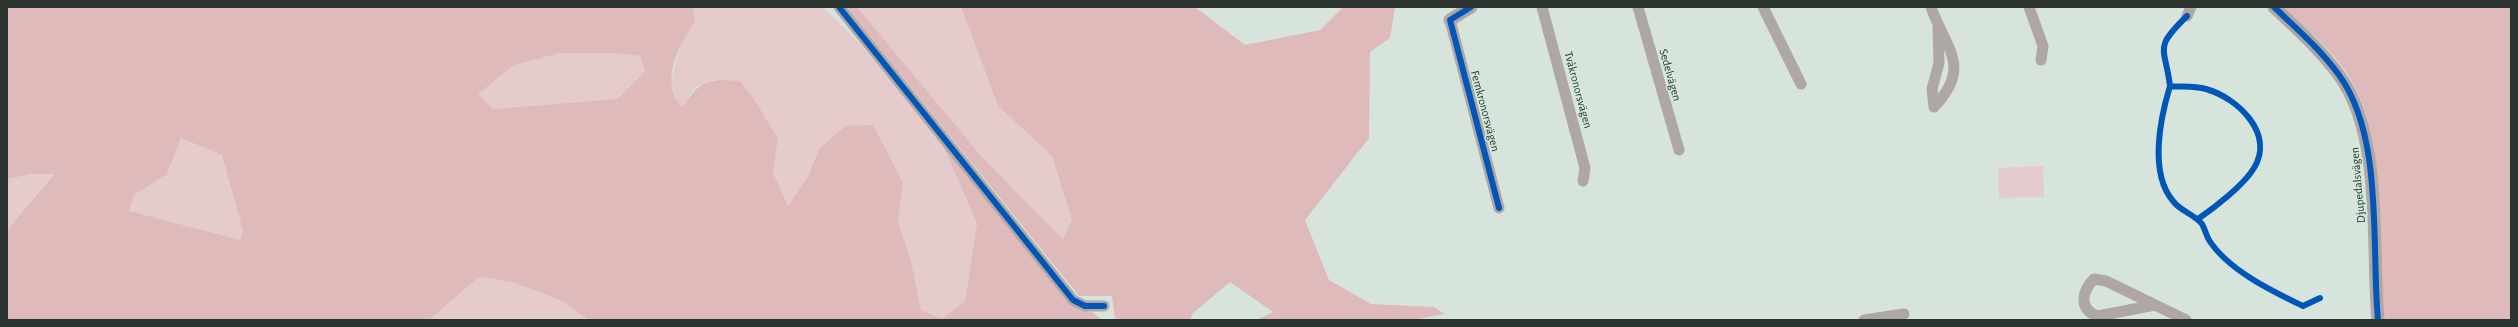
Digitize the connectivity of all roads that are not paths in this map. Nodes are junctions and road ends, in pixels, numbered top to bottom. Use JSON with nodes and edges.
{"nodes":[{"id":1,"x":839,"y":7,"type":"edge"},
{"id":2,"x":1470,"y":7,"type":"edge"},
{"id":3,"x":1542,"y":7,"type":"edge"},
{"id":4,"x":1638,"y":7,"type":"edge"},
{"id":5,"x":1763,"y":7,"type":"edge"},
{"id":6,"x":1930,"y":7,"type":"edge"},
{"id":7,"x":2029,"y":7,"type":"edge"},
{"id":8,"x":2274,"y":7,"type":"edge"},
{"id":9,"x":1450,"y":20,"type":"joint"},
{"id":10,"x":1938,"y":27,"type":"junction"},
{"id":11,"x":2041,"y":60,"type":"dead end"},
{"id":12,"x":1939,"y":62,"type":"junction"},
{"id":13,"x":1955,"y":62,"type":"junction"},
{"id":14,"x":1801,"y":84,"type":"dead end"},
{"id":15,"x":1678,"y":150,"type":"dead end"},
{"id":16,"x":1583,"y":181,"type":"dead end"},
{"id":17,"x":1499,"y":208,"type":"dead end"},
{"id":18,"x":2155,"y":305,"type":"junction"},
{"id":19,"x":1104,"y":306,"type":"dead end"},
{"id":20,"x":1904,"y":314,"type":"dead end"},
{"id":21,"x":1864,"y":320,"type":"edge"},
{"id":22,"x":2186,"y":320,"type":"edge"},
{"id":23,"x":2378,"y":320,"type":"edge"}],
"edges":[{"from":1,"to":19,"type":"street"},
{"from":2,"to":9,"type":"street"},
{"from":3,"to":16,"type":"street","name":"Tvåkronorsvägen"},
{"from":4,"to":15,"type":"street","name":"Sedelvägen"},
{"from":5,"to":14,"type":"street"},
{"from":6,"to":10,"type":"street"},
{"from":7,"to":11,"type":"street"},
{"from":8,"to":23,"type":"street","name":"Djupedalsvägen"},
{"from":9,"to":17,"type":"street","name":"Femkronorsvägen"},
{"from":10,"to":12,"type":"street"},
{"from":10,"to":13,"type":"street"},
{"from":12,"to":13,"type":"street"},
{"from":12,"to":13,"type":"street"},
{"from":18,"to":18,"type":"street"},
{"from":18,"to":22,"type":"street"},
{"from":20,"to":21,"type":"street"}]}
